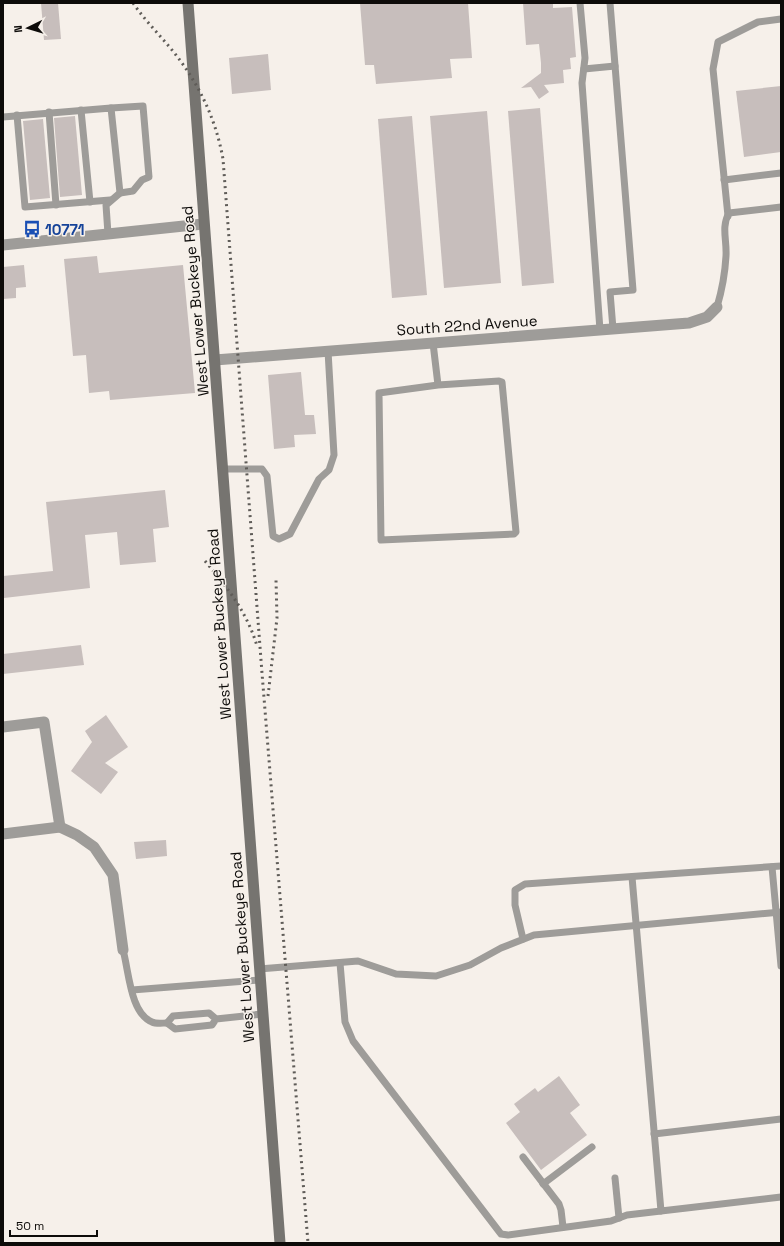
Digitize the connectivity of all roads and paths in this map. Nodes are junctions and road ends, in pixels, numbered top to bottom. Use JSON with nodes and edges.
{"nodes":[{"id":1,"x":188,"y":3,"type":"edge"},
{"id":2,"x":580,"y":3,"type":"edge"},
{"id":3,"x":610,"y":3,"type":"edge"},
{"id":4,"x":781,"y":19,"type":"edge"},
{"id":5,"x":615,"y":66,"type":"junction"},
{"id":6,"x":584,"y":70,"type":"junction"},
{"id":7,"x":111,"y":108,"type":"junction"},
{"id":8,"x":82,"y":110,"type":"junction"},
{"id":9,"x":49,"y":112,"type":"junction"},
{"id":10,"x":17,"y":115,"type":"junction"},
{"id":11,"x":3,"y":117,"type":"edge"},
{"id":12,"x":781,"y":173,"type":"edge"},
{"id":13,"x":724,"y":180,"type":"junction"},
{"id":14,"x":120,"y":193,"type":"junction"},
{"id":15,"x":110,"y":200,"type":"junction"},
{"id":16,"x":90,"y":202,"type":"junction"},
{"id":17,"x":56,"y":205,"type":"junction"},
{"id":18,"x":781,"y":207,"type":"edge"},
{"id":19,"x":728,"y":216,"type":"junction"},
{"id":20,"x":203,"y":224,"type":"junction"},
{"id":21,"x":108,"y":234,"type":"junction"},
{"id":22,"x":3,"y":245,"type":"edge"},
{"id":23,"x":717,"y":307,"type":"joint"},
{"id":24,"x":614,"y":329,"type":"junction"},
{"id":25,"x":600,"y":330,"type":"junction"},
{"id":26,"x":434,"y":343,"type":"junction"},
{"id":27,"x":328,"y":351,"type":"junction"},
{"id":28,"x":216,"y":360,"type":"junction"},
{"id":29,"x":438,"y":385,"type":"junction"},
{"id":30,"x":223,"y":469,"type":"junction"},
{"id":31,"x":3,"y":727,"type":"edge"},
{"id":32,"x":60,"y":827,"type":"junction"},
{"id":33,"x":3,"y":834,"type":"edge"},
{"id":34,"x":781,"y":866,"type":"edge"},
{"id":35,"x":772,"y":867,"type":"junction"},
{"id":36,"x":632,"y":877,"type":"junction"},
{"id":37,"x":778,"y":912,"type":"edge"},
{"id":38,"x":636,"y":926,"type":"junction"},
{"id":39,"x":523,"y":939,"type":"junction"},
{"id":40,"x":123,"y":950,"type":"joint"},
{"id":41,"x":340,"y":963,"type":"junction"},
{"id":42,"x":781,"y":966,"type":"edge"},
{"id":43,"x":259,"y":975,"type":"junction"},
{"id":44,"x":132,"y":990,"type":"junction"},
{"id":45,"x":262,"y":1014,"type":"junction"},
{"id":46,"x":216,"y":1019,"type":"junction"},
{"id":47,"x":167,"y":1023,"type":"junction"},
{"id":48,"x":781,"y":1119,"type":"edge"},
{"id":49,"x":654,"y":1134,"type":"junction"},
{"id":50,"x":592,"y":1147,"type":"dead end"},
{"id":51,"x":522,"y":1157,"type":"dead end"},
{"id":52,"x":615,"y":1178,"type":"dead end"},
{"id":53,"x":543,"y":1184,"type":"junction"},
{"id":54,"x":781,"y":1197,"type":"edge"},
{"id":55,"x":660,"y":1211,"type":"junction"},
{"id":56,"x":619,"y":1218,"type":"junction"},
{"id":57,"x":564,"y":1228,"type":"junction"},
{"id":58,"x":280,"y":1243,"type":"edge"}],
"edges":[{"from":1,"to":20,"type":"main road","name":"West Lower Buckeye Road"},
{"from":2,"to":6,"type":"lane"},
{"from":3,"to":5,"type":"lane"},
{"from":4,"to":13,"type":"lane"},
{"from":5,"to":6,"type":"lane"},
{"from":5,"to":24,"type":"lane"},
{"from":6,"to":25,"type":"lane"},
{"from":7,"to":8,"type":"lane"},
{"from":7,"to":14,"type":"lane"},
{"from":7,"to":14,"type":"lane"},
{"from":8,"to":9,"type":"lane"},
{"from":8,"to":16,"type":"lane"},
{"from":9,"to":10,"type":"lane"},
{"from":9,"to":17,"type":"lane"},
{"from":10,"to":11,"type":"lane"},
{"from":10,"to":17,"type":"lane"},
{"from":12,"to":13,"type":"lane"},
{"from":13,"to":19,"type":"lane"},
{"from":14,"to":15,"type":"lane"},
{"from":15,"to":16,"type":"lane"},
{"from":15,"to":21,"type":"lane"},
{"from":16,"to":17,"type":"lane"},
{"from":18,"to":19,"type":"lane"},
{"from":19,"to":23,"type":"lane"},
{"from":20,"to":21,"type":"street"},
{"from":20,"to":28,"type":"main road","name":"West Lower Buckeye Road"},
{"from":21,"to":22,"type":"street"},
{"from":23,"to":24,"type":"street","name":"South 22nd Avenue"},
{"from":24,"to":25,"type":"street","name":"South 22nd Avenue"},
{"from":25,"to":26,"type":"street","name":"South 22nd Avenue"},
{"from":26,"to":27,"type":"street","name":"South 22nd Avenue"},
{"from":26,"to":29,"type":"lane"},
{"from":27,"to":28,"type":"street","name":"South 22nd Avenue"},
{"from":27,"to":30,"type":"lane"},
{"from":28,"to":30,"type":"main road","name":"West Lower Buckeye Road"},
{"from":29,"to":29,"type":"lane"},
{"from":30,"to":43,"type":"main road","name":"West Lower Buckeye Road"},
{"from":31,"to":32,"type":"street"},
{"from":32,"to":33,"type":"street"},
{"from":32,"to":40,"type":"street"},
{"from":34,"to":35,"type":"lane"},
{"from":35,"to":36,"type":"lane"},
{"from":35,"to":37,"type":"lane"},
{"from":36,"to":38,"type":"lane"},
{"from":36,"to":39,"type":"lane"},
{"from":37,"to":38,"type":"lane"},
{"from":37,"to":42,"type":"lane"},
{"from":38,"to":39,"type":"lane"},
{"from":38,"to":49,"type":"lane"},
{"from":39,"to":41,"type":"lane"},
{"from":40,"to":44,"type":"lane"},
{"from":41,"to":43,"type":"lane"},
{"from":41,"to":57,"type":"lane"},
{"from":43,"to":44,"type":"lane"},
{"from":43,"to":45,"type":"main road","name":"West Lower Buckeye Road"},
{"from":44,"to":47,"type":"lane"},
{"from":45,"to":46,"type":"lane"},
{"from":45,"to":58,"type":"main road","name":"West Lower Buckeye Road"},
{"from":46,"to":47,"type":"lane"},
{"from":46,"to":47,"type":"lane"},
{"from":48,"to":49,"type":"lane"},
{"from":49,"to":55,"type":"lane"},
{"from":50,"to":53,"type":"lane"},
{"from":51,"to":53,"type":"lane"},
{"from":52,"to":56,"type":"lane"},
{"from":53,"to":57,"type":"lane"},
{"from":54,"to":55,"type":"lane"},
{"from":55,"to":56,"type":"lane"},
{"from":56,"to":57,"type":"lane"}]}
